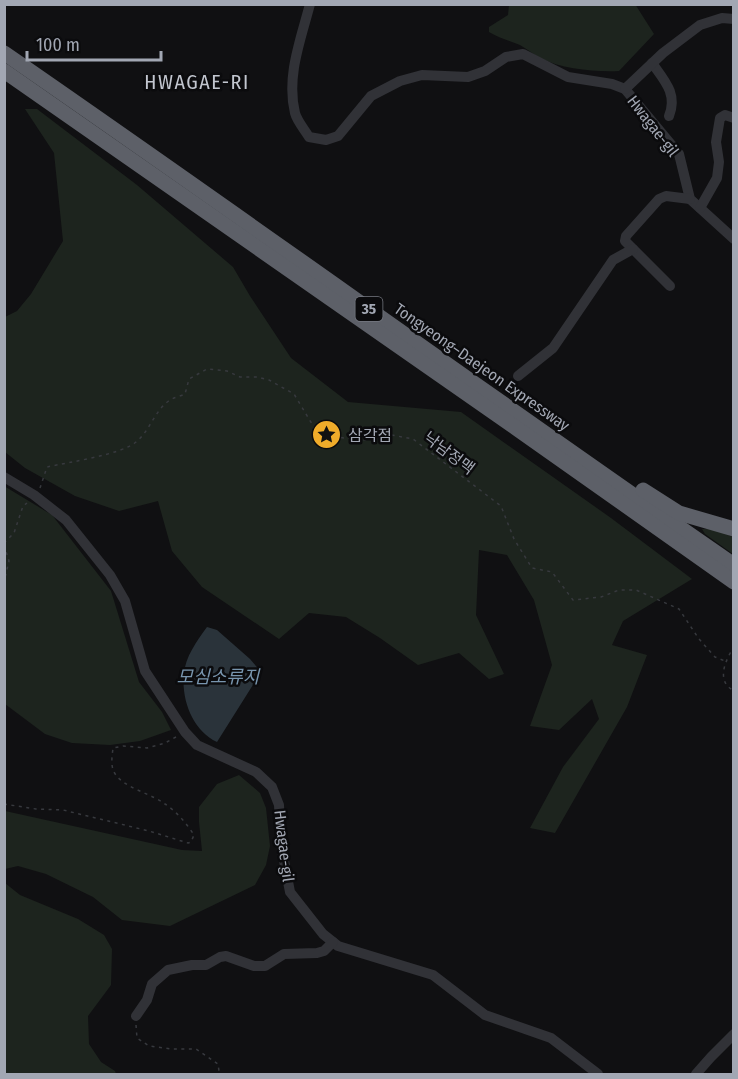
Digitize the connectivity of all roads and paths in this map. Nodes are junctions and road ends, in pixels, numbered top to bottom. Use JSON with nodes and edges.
{"nodes":[{"id":1,"x":310,"y":4,"type":"edge"},
{"id":2,"x":734,"y":19,"type":"edge"},
{"id":3,"x":4,"y":53,"type":"edge"},
{"id":4,"x":652,"y":63,"type":"junction"},
{"id":5,"x":4,"y":71,"type":"edge"},
{"id":6,"x":625,"y":89,"type":"junction"},
{"id":7,"x":669,"y":116,"type":"dead end"},
{"id":8,"x":734,"y":118,"type":"edge"},
{"id":9,"x":690,"y":199,"type":"junction"},
{"id":10,"x":700,"y":208,"type":"junction"},
{"id":11,"x":734,"y":239,"type":"edge"},
{"id":12,"x":633,"y":249,"type":"junction"},
{"id":13,"x":670,"y":286,"type":"dead end"},
{"id":14,"x":518,"y":376,"type":"dead end"},
{"id":15,"x":487,"y":392,"type":"junction"},
{"id":16,"x":4,"y":477,"type":"edge"},
{"id":17,"x":34,"y":495,"type":"junction"},
{"id":18,"x":734,"y":529,"type":"edge"},
{"id":19,"x":669,"y":537,"type":"junction"},
{"id":20,"x":4,"y":544,"type":"edge"},
{"id":21,"x":734,"y":565,"type":"edge"},
{"id":22,"x":4,"y":582,"type":"edge"},
{"id":23,"x":734,"y":582,"type":"edge"},
{"id":24,"x":734,"y":592,"type":"edge"},
{"id":25,"x":734,"y":646,"type":"edge"},
{"id":26,"x":725,"y":661,"type":"junction"},
{"id":27,"x":734,"y":691,"type":"edge"},
{"id":28,"x":185,"y":732,"type":"junction"},
{"id":29,"x":4,"y":804,"type":"edge"},
{"id":30,"x":335,"y":944,"type":"junction"},
{"id":31,"x":136,"y":1016,"type":"joint"},
{"id":32,"x":734,"y":1034,"type":"edge"},
{"id":33,"x":217,"y":1074,"type":"edge"},
{"id":34,"x":598,"y":1074,"type":"edge"},
{"id":35,"x":696,"y":1074,"type":"edge"}],
"edges":[{"from":1,"to":6,"type":"street","name":"Hwagae-gil"},
{"from":2,"to":4,"type":"street"},
{"from":3,"to":15,"type":"highway","name":"Tongyeong–Daejeon Expressway","number":"35"},
{"from":4,"to":6,"type":"street"},
{"from":4,"to":7,"type":"street"},
{"from":5,"to":19,"type":"highway","name":"Tongyeong–Daejeon Expressway","number":"35"},
{"from":6,"to":9,"type":"street","name":"Hwagae-gil"},
{"from":8,"to":10,"type":"street"},
{"from":9,"to":10,"type":"street"},
{"from":9,"to":12,"type":"street"},
{"from":10,"to":11,"type":"street"},
{"from":12,"to":13,"type":"street"},
{"from":12,"to":14,"type":"street"},
{"from":15,"to":18,"type":"highway"},
{"from":15,"to":21,"type":"highway","name":"Tongyeong–Daejeon Expressway","number":"35"},
{"from":16,"to":17,"type":"street","name":"Hwagae-gil"},
{"from":17,"to":20,"type":"path","name":"낙남정맥"},
{"from":17,"to":26,"type":"path","name":"낙남정맥"},
{"from":17,"to":28,"type":"street","name":"Hwagae-gil"},
{"from":19,"to":23,"type":"highway","name":"Tongyeong–Daejeon Expressway","number":"35"},
{"from":19,"to":24,"type":"highway"},
{"from":20,"to":22,"type":"path","name":"낙남정맥"},
{"from":25,"to":26,"type":"path"},
{"from":26,"to":27,"type":"path"},
{"from":28,"to":29,"type":"path"},
{"from":28,"to":30,"type":"street","name":"Hwagae-gil"},
{"from":30,"to":31,"type":"street"},
{"from":30,"to":34,"type":"street","name":"Hwagae-gil"},
{"from":31,"to":33,"type":"path"},
{"from":32,"to":35,"type":"street"}]}
